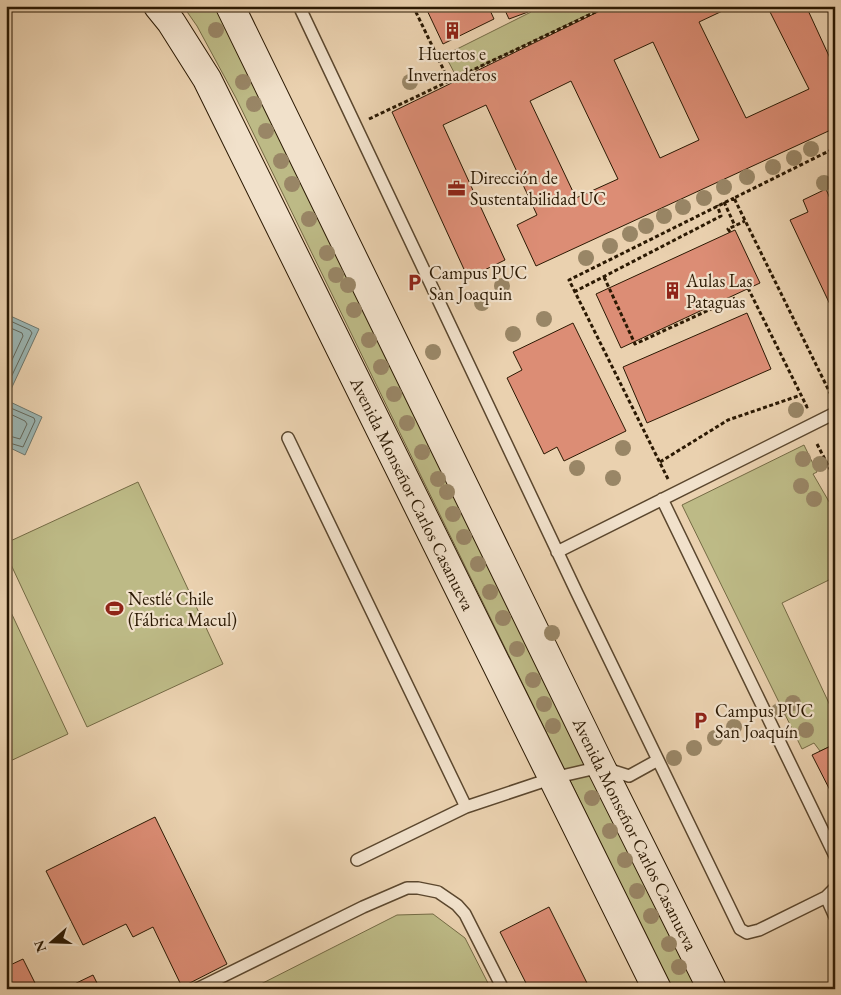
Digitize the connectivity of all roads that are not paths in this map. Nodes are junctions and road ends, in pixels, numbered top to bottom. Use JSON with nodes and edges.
{"nodes":[{"id":1,"x":158,"y":6,"type":"edge"},
{"id":2,"x":230,"y":6,"type":"edge"},
{"id":3,"x":299,"y":6,"type":"edge"},
{"id":4,"x":835,"y":413,"type":"edge"},
{"id":5,"x":288,"y":438,"type":"dead end"},
{"id":6,"x":662,"y":499,"type":"junction"},
{"id":7,"x":557,"y":552,"type":"junction"},
{"id":8,"x":658,"y":760,"type":"junction"},
{"id":9,"x":601,"y":767,"type":"junction"},
{"id":10,"x":553,"y":778,"type":"junction"},
{"id":11,"x":466,"y":807,"type":"junction"},
{"id":12,"x":835,"y":856,"type":"edge"},
{"id":13,"x":357,"y":860,"type":"dead end"},
{"id":14,"x":835,"y":888,"type":"edge"},
{"id":15,"x":826,"y":897,"type":"junction"},
{"id":16,"x":835,"y":917,"type":"edge"},
{"id":17,"x":197,"y":989,"type":"edge"},
{"id":18,"x":503,"y":989,"type":"edge"},
{"id":19,"x":657,"y":989,"type":"edge"},
{"id":20,"x":712,"y":989,"type":"edge"}],
"edges":[{"from":1,"to":10,"type":"main road","name":"Avenida Monseñor Carlos Casanueva"},
{"from":2,"to":9,"type":"main road","name":"Avenida Monseñor Carlos Casanueva"},
{"from":3,"to":7,"type":"lane"},
{"from":4,"to":6,"type":"lane"},
{"from":5,"to":11,"type":"lane"},
{"from":6,"to":7,"type":"lane"},
{"from":6,"to":12,"type":"lane"},
{"from":7,"to":8,"type":"lane"},
{"from":8,"to":9,"type":"lane"},
{"from":8,"to":15,"type":"lane"},
{"from":9,"to":10,"type":"lane"},
{"from":9,"to":20,"type":"main road","name":"Avenida Monseñor Carlos Casanueva"},
{"from":10,"to":11,"type":"lane"},
{"from":10,"to":19,"type":"main road","name":"Avenida Monseñor Carlos Casanueva"},
{"from":11,"to":13,"type":"lane"},
{"from":14,"to":15,"type":"lane"},
{"from":15,"to":16,"type":"lane"},
{"from":17,"to":18,"type":"lane"}]}
